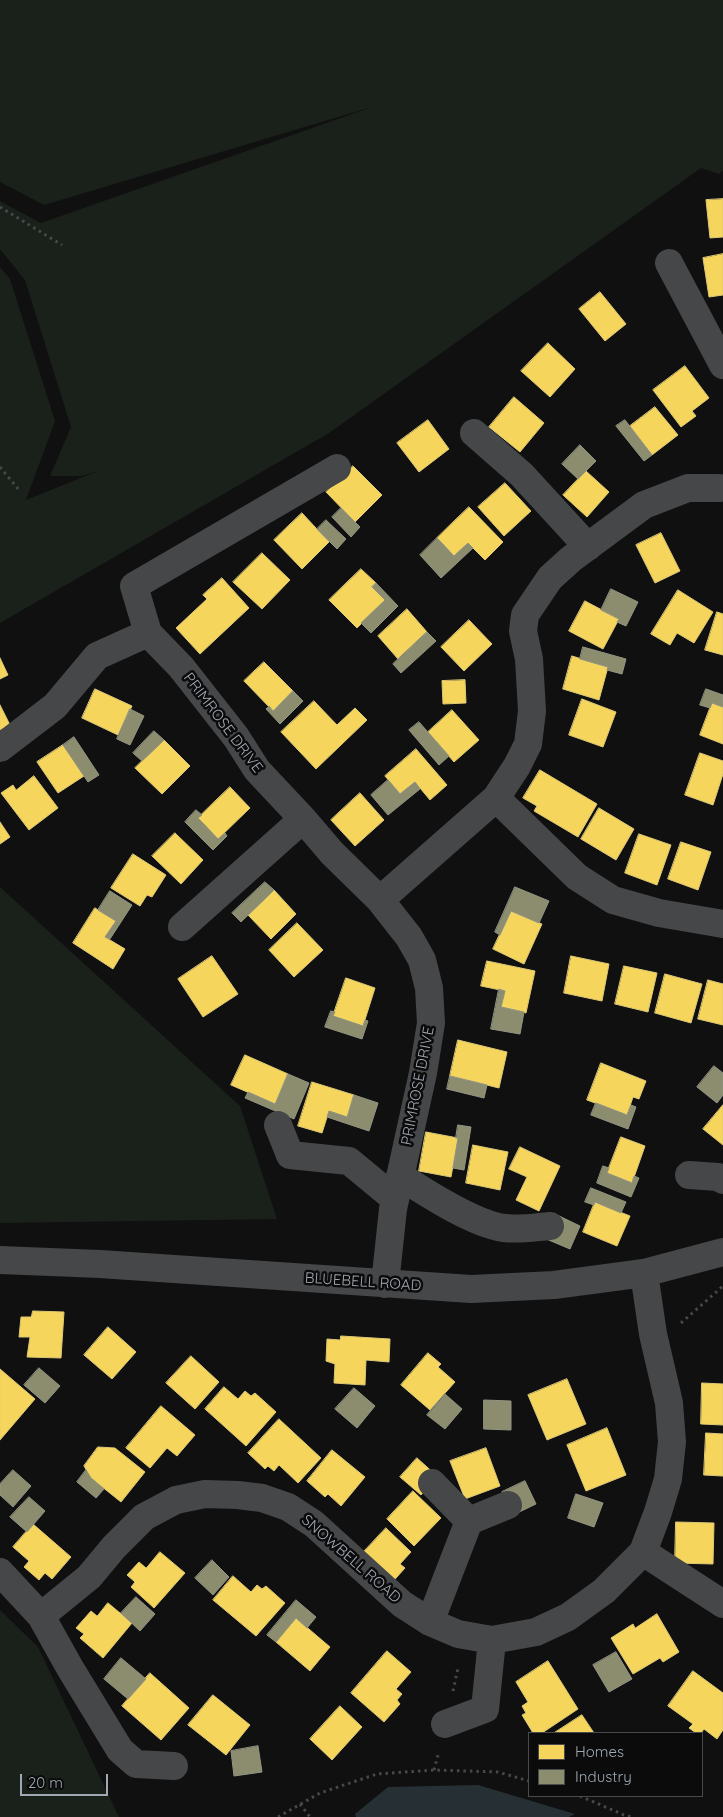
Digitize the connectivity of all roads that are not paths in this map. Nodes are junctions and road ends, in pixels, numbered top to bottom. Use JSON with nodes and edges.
{"nodes":[{"id":1,"x":669,"y":263,"type":"dead end"},
{"id":2,"x":723,"y":365,"type":"edge"},
{"id":3,"x":474,"y":433,"type":"dead end"},
{"id":4,"x":337,"y":468,"type":"dead end"},
{"id":5,"x":722,"y":489,"type":"edge"},
{"id":6,"x":588,"y":547,"type":"junction"},
{"id":7,"x":148,"y":634,"type":"junction"},
{"id":8,"x":0,"y":748,"type":"edge"},
{"id":9,"x":496,"y":798,"type":"junction"},
{"id":10,"x":304,"y":819,"type":"junction"},
{"id":11,"x":380,"y":900,"type":"junction"},
{"id":12,"x":723,"y":924,"type":"edge"},
{"id":13,"x":182,"y":926,"type":"dead end"},
{"id":14,"x":278,"y":1125,"type":"dead end"},
{"id":15,"x":689,"y":1175,"type":"dead end"},
{"id":16,"x":723,"y":1180,"type":"edge"},
{"id":17,"x":398,"y":1188,"type":"junction"},
{"id":18,"x":550,"y":1226,"type":"dead end"},
{"id":19,"x":723,"y":1252,"type":"edge"},
{"id":20,"x":0,"y":1260,"type":"edge"},
{"id":21,"x":644,"y":1273,"type":"junction"},
{"id":22,"x":385,"y":1284,"type":"junction"},
{"id":23,"x":432,"y":1483,"type":"dead end"},
{"id":24,"x":508,"y":1505,"type":"dead end"},
{"id":25,"x":469,"y":1521,"type":"junction"},
{"id":26,"x":643,"y":1552,"type":"junction"},
{"id":27,"x":5,"y":1577,"type":"edge"},
{"id":28,"x":723,"y":1604,"type":"edge"},
{"id":29,"x":41,"y":1616,"type":"junction"},
{"id":30,"x":430,"y":1622,"type":"junction"},
{"id":31,"x":492,"y":1640,"type":"junction"},
{"id":32,"x":445,"y":1724,"type":"dead end"},
{"id":33,"x":174,"y":1766,"type":"dead end"}],
"edges":[{"from":1,"to":2,"type":"street"},
{"from":3,"to":6,"type":"street"},
{"from":4,"to":7,"type":"street","name":"PRIMROSE DRIVE"},
{"from":5,"to":6,"type":"street"},
{"from":6,"to":9,"type":"street"},
{"from":7,"to":8,"type":"street"},
{"from":7,"to":10,"type":"street","name":"PRIMROSE DRIVE"},
{"from":9,"to":11,"type":"street"},
{"from":9,"to":12,"type":"street"},
{"from":10,"to":11,"type":"street","name":"PRIMROSE DRIVE"},
{"from":10,"to":13,"type":"street"},
{"from":11,"to":17,"type":"street","name":"PRIMROSE DRIVE"},
{"from":14,"to":17,"type":"street"},
{"from":15,"to":16,"type":"street"},
{"from":17,"to":18,"type":"street"},
{"from":17,"to":22,"type":"street","name":"PRIMROSE DRIVE"},
{"from":19,"to":21,"type":"street","name":"BLUEBELL ROAD"},
{"from":20,"to":22,"type":"street","name":"BLUEBELL ROAD"},
{"from":21,"to":22,"type":"street","name":"BLUEBELL ROAD"},
{"from":21,"to":26,"type":"street","name":"SNOWBELL ROAD"},
{"from":23,"to":25,"type":"street"},
{"from":24,"to":25,"type":"street"},
{"from":25,"to":30,"type":"street"},
{"from":26,"to":28,"type":"street"},
{"from":26,"to":31,"type":"street","name":"SNOWBELL ROAD"},
{"from":27,"to":29,"type":"street"},
{"from":29,"to":30,"type":"street","name":"SNOWBELL ROAD"},
{"from":29,"to":33,"type":"street"},
{"from":30,"to":31,"type":"street","name":"SNOWBELL ROAD"},
{"from":31,"to":32,"type":"street"}]}
